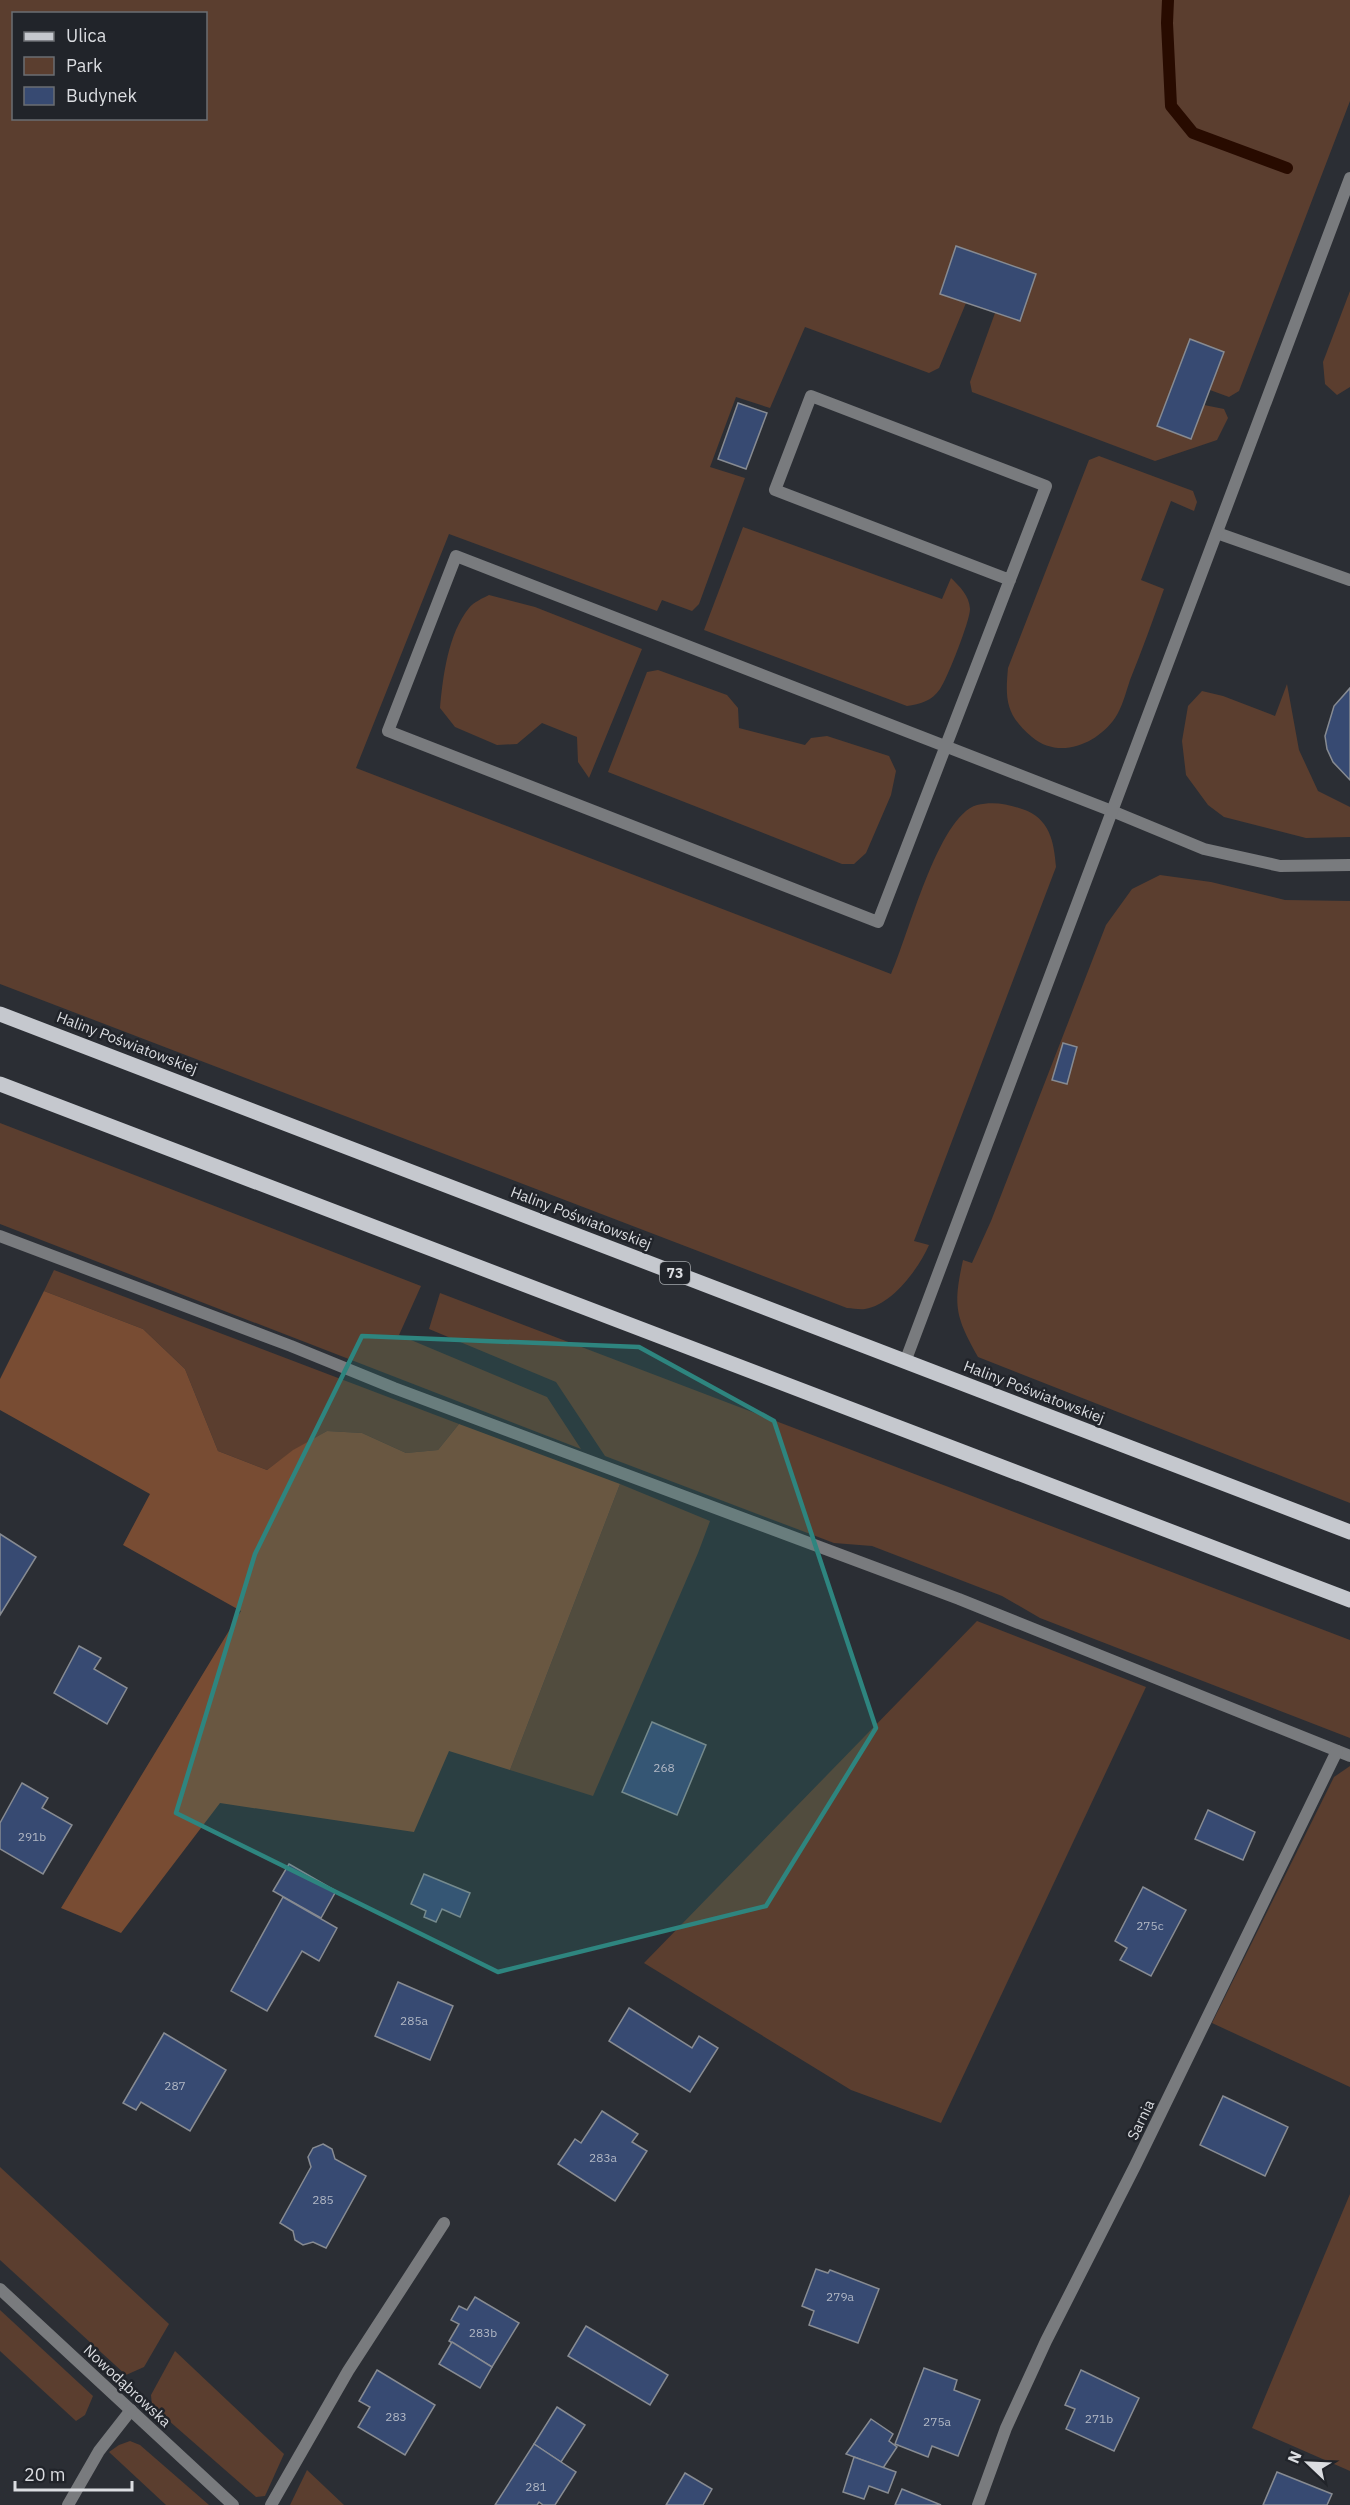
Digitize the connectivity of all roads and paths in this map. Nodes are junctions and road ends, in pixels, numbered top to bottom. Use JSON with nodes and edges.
{"nodes":[{"id":1,"x":1350,"y":178,"type":"edge"},
{"id":2,"x":1217,"y":533,"type":"junction"},
{"id":3,"x":1010,"y":580,"type":"junction"},
{"id":4,"x":1350,"y":580,"type":"edge"},
{"id":5,"x":946,"y":746,"type":"junction"},
{"id":6,"x":1112,"y":811,"type":"junction"},
{"id":7,"x":1350,"y":865,"type":"edge"},
{"id":8,"x":0,"y":1014,"type":"edge"},
{"id":9,"x":0,"y":1084,"type":"edge"},
{"id":10,"x":0,"y":1236,"type":"edge"},
{"id":11,"x":905,"y":1362,"type":"junction"},
{"id":12,"x":1350,"y":1532,"type":"edge"},
{"id":13,"x":1350,"y":1600,"type":"edge"},
{"id":14,"x":1337,"y":1751,"type":"junction"},
{"id":15,"x":1350,"y":1756,"type":"edge"},
{"id":16,"x":444,"y":2223,"type":"dead end"},
{"id":17,"x":0,"y":2289,"type":"edge"},
{"id":18,"x":131,"y":2410,"type":"junction"},
{"id":19,"x":68,"y":2505,"type":"edge"},
{"id":20,"x":233,"y":2505,"type":"edge"},
{"id":21,"x":271,"y":2505,"type":"edge"},
{"id":22,"x":978,"y":2505,"type":"edge"}],
"edges":[{"from":1,"to":2,"type":"street"},
{"from":2,"to":4,"type":"street"},
{"from":2,"to":6,"type":"street"},
{"from":3,"to":3,"type":"street"},
{"from":3,"to":5,"type":"street"},
{"from":5,"to":5,"type":"street"},
{"from":5,"to":6,"type":"street"},
{"from":6,"to":7,"type":"street"},
{"from":6,"to":11,"type":"street"},
{"from":8,"to":11,"type":"main road","name":"Haliny Poświatowskiej","number":"73"},
{"from":9,"to":13,"type":"main road"},
{"from":10,"to":14,"type":"street"},
{"from":11,"to":12,"type":"main road","name":"Haliny Poświatowskiej","number":"73"},
{"from":14,"to":15,"type":"street"},
{"from":14,"to":22,"type":"street","name":"Sarnia"},
{"from":16,"to":21,"type":"street"},
{"from":17,"to":18,"type":"street","name":"Nowodąbrowska"},
{"from":18,"to":19,"type":"street"},
{"from":18,"to":20,"type":"street","name":"Nowodąbrowska"}]}
